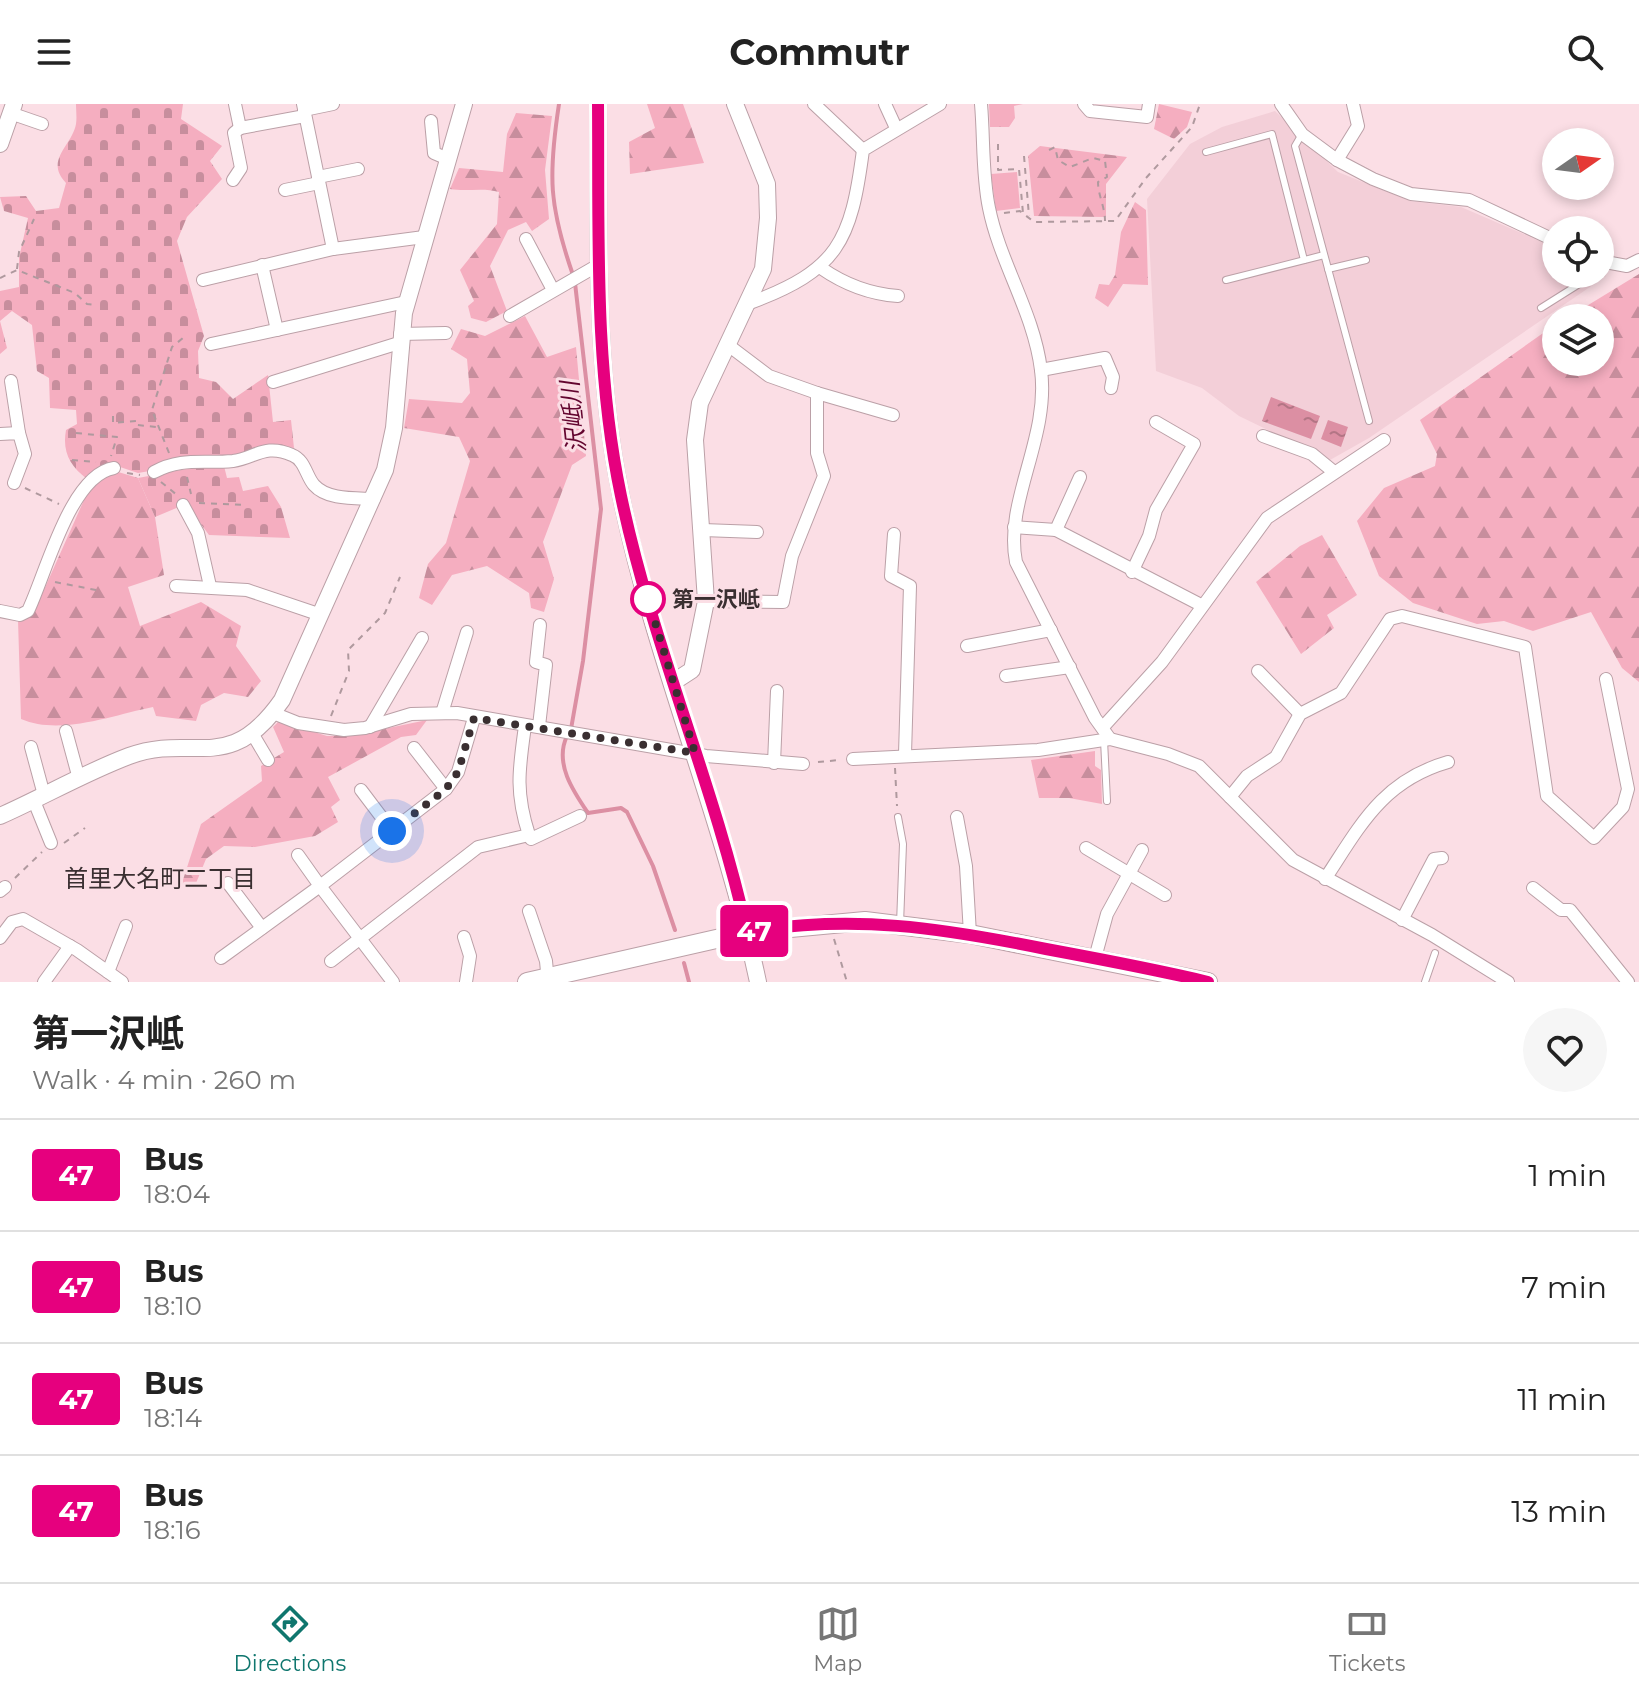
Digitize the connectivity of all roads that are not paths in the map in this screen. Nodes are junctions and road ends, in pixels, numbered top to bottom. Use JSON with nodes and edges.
{"nodes":[{"id":1,"x":235,"y":104,"type":"edge"},
{"id":2,"x":333,"y":104,"type":"edge"},
{"id":3,"x":464,"y":104,"type":"edge"},
{"id":4,"x":598,"y":104,"type":"edge"},
{"id":5,"x":735,"y":104,"type":"edge"},
{"id":6,"x":814,"y":104,"type":"edge"},
{"id":7,"x":885,"y":104,"type":"edge"},
{"id":8,"x":981,"y":104,"type":"edge"},
{"id":9,"x":1084,"y":104,"type":"edge"},
{"id":10,"x":1149,"y":104,"type":"edge"},
{"id":11,"x":1281,"y":104,"type":"edge"},
{"id":12,"x":1353,"y":104,"type":"edge"},
{"id":13,"x":935,"y":105,"type":"edge"},
{"id":14,"x":13,"y":109,"type":"edge"},
{"id":15,"x":304,"y":110,"type":"edge"},
{"id":16,"x":431,"y":121,"type":"dead end"},
{"id":17,"x":42,"y":124,"type":"dead end"},
{"id":18,"x":240,"y":128,"type":"junction"},
{"id":19,"x":896,"y":128,"type":"junction"},
{"id":20,"x":1302,"y":134,"type":"junction"},
{"id":21,"x":0,"y":144,"type":"edge"},
{"id":22,"x":863,"y":150,"type":"junction"},
{"id":23,"x":1206,"y":152,"type":"dead end"},
{"id":24,"x":448,"y":159,"type":"junction"},
{"id":25,"x":1337,"y":160,"type":"junction"},
{"id":26,"x":358,"y":169,"type":"dead end"},
{"id":27,"x":233,"y":180,"type":"dead end"},
{"id":28,"x":319,"y":180,"type":"junction"},
{"id":29,"x":285,"y":190,"type":"dead end"},
{"id":30,"x":1542,"y":234,"type":"edge"},
{"id":31,"x":424,"y":237,"type":"junction"},
{"id":32,"x":526,"y":239,"type":"dead end"},
{"id":33,"x":333,"y":249,"type":"junction"},
{"id":34,"x":1324,"y":255,"type":"junction"},
{"id":35,"x":1304,"y":260,"type":"junction"},
{"id":36,"x":1366,"y":260,"type":"dead end"},
{"id":37,"x":600,"y":264,"type":"junction"},
{"id":38,"x":262,"y":265,"type":"junction"},
{"id":39,"x":821,"y":268,"type":"junction"},
{"id":40,"x":1328,"y":269,"type":"junction"},
{"id":41,"x":203,"y":280,"type":"dead end"},
{"id":42,"x":1226,"y":280,"type":"dead end"},
{"id":43,"x":1571,"y":288,"type":"edge"},
{"id":44,"x":553,"y":290,"type":"junction"},
{"id":45,"x":898,"y":296,"type":"dead end"},
{"id":46,"x":406,"y":302,"type":"junction"},
{"id":47,"x":750,"y":303,"type":"junction"},
{"id":48,"x":1541,"y":308,"type":"dead end"},
{"id":49,"x":510,"y":316,"type":"dead end"},
{"id":50,"x":277,"y":330,"type":"junction"},
{"id":51,"x":446,"y":333,"type":"dead end"},
{"id":52,"x":400,"y":338,"type":"junction"},
{"id":53,"x":211,"y":344,"type":"dead end"},
{"id":54,"x":728,"y":345,"type":"junction"},
{"id":55,"x":1041,"y":370,"type":"junction"},
{"id":56,"x":11,"y":381,"type":"dead end"},
{"id":57,"x":273,"y":382,"type":"dead end"},
{"id":58,"x":1111,"y":388,"type":"dead end"},
{"id":59,"x":817,"y":393,"type":"junction"},
{"id":60,"x":893,"y":415,"type":"dead end"},
{"id":61,"x":1369,"y":421,"type":"dead end"},
{"id":62,"x":1156,"y":422,"type":"dead end"},
{"id":63,"x":19,"y":433,"type":"junction"},
{"id":64,"x":0,"y":434,"type":"edge"},
{"id":65,"x":1263,"y":436,"type":"dead end"},
{"id":66,"x":1384,"y":440,"type":"dead end"},
{"id":67,"x":110,"y":467,"type":"road end"},
{"id":68,"x":154,"y":472,"type":"road end"},
{"id":69,"x":1334,"y":472,"type":"junction"},
{"id":70,"x":1080,"y":477,"type":"dead end"},
{"id":71,"x":14,"y":483,"type":"road end"},
{"id":72,"x":374,"y":499,"type":"junction"},
{"id":73,"x":183,"y":505,"type":"road end"},
{"id":74,"x":1014,"y":527,"type":"junction"},
{"id":75,"x":703,"y":530,"type":"junction"},
{"id":76,"x":1056,"y":530,"type":"junction"},
{"id":77,"x":757,"y":532,"type":"dead end"},
{"id":78,"x":894,"y":534,"type":"dead end"},
{"id":79,"x":1132,"y":572,"type":"junction"},
{"id":80,"x":176,"y":586,"type":"dead end"},
{"id":81,"x":210,"y":586,"type":"junction"},
{"id":82,"x":706,"y":601,"type":"junction"},
{"id":83,"x":1201,"y":605,"type":"junction"},
{"id":84,"x":0,"y":611,"type":"edge"},
{"id":85,"x":321,"y":615,"type":"junction"},
{"id":86,"x":540,"y":625,"type":"dead end"},
{"id":87,"x":1051,"y":630,"type":"junction"},
{"id":88,"x":467,"y":632,"type":"dead end"},
{"id":89,"x":422,"y":638,"type":"dead end"},
{"id":90,"x":967,"y":646,"type":"dead end"},
{"id":91,"x":1070,"y":667,"type":"junction"},
{"id":92,"x":1258,"y":671,"type":"dead end"},
{"id":93,"x":1006,"y":676,"type":"dead end"},
{"id":94,"x":1606,"y":679,"type":"dead end"},
{"id":95,"x":672,"y":683,"type":"junction"},
{"id":96,"x":777,"y":691,"type":"dead end"},
{"id":97,"x":273,"y":713,"type":"junction"},
{"id":98,"x":442,"y":713,"type":"junction"},
{"id":99,"x":1300,"y":714,"type":"junction"},
{"id":100,"x":474,"y":718,"type":"junction"},
{"id":101,"x":525,"y":726,"type":"junction"},
{"id":102,"x":539,"y":726,"type":"junction"},
{"id":103,"x":370,"y":727,"type":"junction"},
{"id":104,"x":66,"y":731,"type":"dead end"},
{"id":105,"x":252,"y":733,"type":"junction"},
{"id":106,"x":1106,"y":736,"type":"junction"},
{"id":107,"x":31,"y":747,"type":"dead end"},
{"id":108,"x":414,"y":748,"type":"dead end"},
{"id":109,"x":695,"y":753,"type":"junction"},
{"id":110,"x":900,"y":755,"type":"junction"},
{"id":111,"x":853,"y":759,"type":"road end"},
{"id":112,"x":268,"y":760,"type":"dead end"},
{"id":113,"x":1448,"y":762,"type":"dead end"},
{"id":114,"x":774,"y":763,"type":"junction"},
{"id":115,"x":803,"y":764,"type":"road end"},
{"id":116,"x":79,"y":779,"type":"junction"},
{"id":117,"x":446,"y":789,"type":"junction"},
{"id":118,"x":361,"y":790,"type":"dead end"},
{"id":119,"x":1230,"y":797,"type":"junction"},
{"id":120,"x":39,"y":798,"type":"junction"},
{"id":121,"x":1107,"y":801,"type":"dead end"},
{"id":122,"x":0,"y":816,"type":"edge"},
{"id":123,"x":580,"y":816,"type":"dead end"},
{"id":124,"x":898,"y":817,"type":"road end"},
{"id":125,"x":957,"y":817,"type":"dead end"},
{"id":126,"x":392,"y":831,"type":"junction"},
{"id":127,"x":529,"y":835,"type":"junction"},
{"id":128,"x":51,"y":843,"type":"dead end"},
{"id":129,"x":1086,"y":848,"type":"dead end"},
{"id":130,"x":1142,"y":850,"type":"dead end"},
{"id":131,"x":298,"y":855,"type":"dead end"},
{"id":132,"x":1442,"y":858,"type":"dead end"},
{"id":133,"x":1128,"y":876,"type":"junction"},
{"id":134,"x":1325,"y":879,"type":"junction"},
{"id":135,"x":228,"y":883,"type":"dead end"},
{"id":136,"x":320,"y":886,"type":"junction"},
{"id":137,"x":1533,"y":888,"type":"dead end"},
{"id":138,"x":1165,"y":895,"type":"dead end"},
{"id":139,"x":529,"y":911,"type":"dead end"},
{"id":140,"x":1402,"y":920,"type":"junction"},
{"id":141,"x":900,"y":924,"type":"junction"},
{"id":142,"x":126,"y":926,"type":"dead end"},
{"id":143,"x":262,"y":928,"type":"junction"},
{"id":144,"x":747,"y":932,"type":"junction"},
{"id":145,"x":970,"y":934,"type":"junction"},
{"id":146,"x":464,"y":937,"type":"dead end"},
{"id":147,"x":0,"y":938,"type":"edge"},
{"id":148,"x":361,"y":940,"type":"junction"},
{"id":149,"x":70,"y":946,"type":"junction"},
{"id":150,"x":1435,"y":953,"type":"dead end"},
{"id":151,"x":221,"y":958,"type":"dead end"},
{"id":152,"x":1095,"y":958,"type":"junction"},
{"id":153,"x":331,"y":961,"type":"dead end"},
{"id":154,"x":108,"y":972,"type":"junction"},
{"id":155,"x":1181,"y":979,"type":"edge"},
{"id":156,"x":548,"y":980,"type":"edge"},
{"id":157,"x":44,"y":982,"type":"edge"},
{"id":158,"x":122,"y":982,"type":"edge"},
{"id":159,"x":393,"y":982,"type":"edge"},
{"id":160,"x":466,"y":982,"type":"edge"},
{"id":161,"x":527,"y":982,"type":"edge"},
{"id":162,"x":758,"y":982,"type":"edge"},
{"id":163,"x":1208,"y":982,"type":"edge"},
{"id":164,"x":1425,"y":982,"type":"edge"},
{"id":165,"x":1508,"y":982,"type":"edge"},
{"id":166,"x":1628,"y":982,"type":"edge"}],
"edges":[{"from":1,"to":18,"type":"street"},
{"from":2,"to":15,"type":"street"},
{"from":3,"to":24,"type":"street"},
{"from":4,"to":37,"type":"street"},
{"from":5,"to":47,"type":"street"},
{"from":6,"to":22,"type":"street"},
{"from":7,"to":19,"type":"street"},
{"from":8,"to":55,"type":"street"},
{"from":9,"to":10,"type":"street"},
{"from":11,"to":20,"type":"street"},
{"from":12,"to":25,"type":"street"},
{"from":13,"to":19,"type":"street"},
{"from":14,"to":17,"type":"street"},
{"from":14,"to":21,"type":"street"},
{"from":15,"to":18,"type":"street"},
{"from":15,"to":28,"type":"street"},
{"from":16,"to":24,"type":"street"},
{"from":18,"to":27,"type":"street"},
{"from":19,"to":22,"type":"street"},
{"from":20,"to":25,"type":"street"},
{"from":20,"to":34,"type":"lane"},
{"from":22,"to":39,"type":"street"},
{"from":23,"to":35,"type":"lane"},
{"from":24,"to":31,"type":"street"},
{"from":25,"to":30,"type":"street"},
{"from":26,"to":28,"type":"street"},
{"from":28,"to":29,"type":"street"},
{"from":28,"to":33,"type":"street"},
{"from":31,"to":33,"type":"street"},
{"from":31,"to":46,"type":"street"},
{"from":32,"to":44,"type":"street"},
{"from":33,"to":38,"type":"street"},
{"from":34,"to":35,"type":"lane"},
{"from":34,"to":40,"type":"lane"},
{"from":35,"to":42,"type":"lane"},
{"from":36,"to":40,"type":"lane"},
{"from":37,"to":44,"type":"street"},
{"from":37,"to":95,"type":"street"},
{"from":38,"to":41,"type":"street"},
{"from":38,"to":50,"type":"street"},
{"from":39,"to":45,"type":"street"},
{"from":39,"to":47,"type":"street"},
{"from":40,"to":61,"type":"lane"},
{"from":43,"to":48,"type":"lane"},
{"from":44,"to":49,"type":"street"},
{"from":46,"to":50,"type":"street"},
{"from":46,"to":52,"type":"street"},
{"from":47,"to":54,"type":"street"},
{"from":50,"to":53,"type":"street"},
{"from":51,"to":52,"type":"street"},
{"from":52,"to":57,"type":"street"},
{"from":52,"to":72,"type":"street"},
{"from":54,"to":59,"type":"street"},
{"from":54,"to":75,"type":"street"},
{"from":55,"to":58,"type":"street"},
{"from":55,"to":74,"type":"street"},
{"from":56,"to":63,"type":"street"},
{"from":59,"to":60,"type":"street"},
{"from":59,"to":82,"type":"street"},
{"from":62,"to":79,"type":"street"},
{"from":63,"to":64,"type":"street"},
{"from":63,"to":71,"type":"street"},
{"from":65,"to":69,"type":"street"},
{"from":66,"to":69,"type":"street"},
{"from":67,"to":84,"type":"street"},
{"from":68,"to":72,"type":"street"},
{"from":69,"to":83,"type":"street"},
{"from":70,"to":76,"type":"street"},
{"from":72,"to":85,"type":"street"},
{"from":73,"to":81,"type":"street"},
{"from":74,"to":76,"type":"street"},
{"from":74,"to":87,"type":"street"},
{"from":75,"to":77,"type":"street"},
{"from":75,"to":82,"type":"street"},
{"from":76,"to":79,"type":"street"},
{"from":78,"to":110,"type":"street"},
{"from":79,"to":83,"type":"street"},
{"from":80,"to":81,"type":"street"},
{"from":81,"to":85,"type":"street"},
{"from":82,"to":95,"type":"street"},
{"from":83,"to":106,"type":"street"},
{"from":85,"to":97,"type":"street"},
{"from":86,"to":102,"type":"street"},
{"from":87,"to":90,"type":"street"},
{"from":87,"to":91,"type":"street"},
{"from":88,"to":98,"type":"street"},
{"from":89,"to":103,"type":"street"},
{"from":91,"to":93,"type":"street"},
{"from":91,"to":106,"type":"street"},
{"from":92,"to":99,"type":"street"},
{"from":94,"to":99,"type":"street"},
{"from":95,"to":109,"type":"street"},
{"from":96,"to":114,"type":"street"},
{"from":97,"to":103,"type":"street"},
{"from":97,"to":105,"type":"street"},
{"from":98,"to":100,"type":"street"},
{"from":98,"to":103,"type":"street"},
{"from":99,"to":119,"type":"street"},
{"from":100,"to":101,"type":"street"},
{"from":100,"to":117,"type":"street"},
{"from":101,"to":102,"type":"street"},
{"from":101,"to":127,"type":"street"},
{"from":102,"to":109,"type":"street"},
{"from":104,"to":116,"type":"street"},
{"from":105,"to":112,"type":"street"},
{"from":105,"to":116,"type":"street"},
{"from":106,"to":110,"type":"street"},
{"from":106,"to":119,"type":"street"},
{"from":106,"to":121,"type":"lane"},
{"from":107,"to":120,"type":"street"},
{"from":108,"to":117,"type":"street"},
{"from":109,"to":114,"type":"street"},
{"from":109,"to":144,"type":"street"},
{"from":110,"to":111,"type":"street"},
{"from":113,"to":134,"type":"street"},
{"from":114,"to":115,"type":"street"},
{"from":116,"to":120,"type":"street"},
{"from":117,"to":126,"type":"street"},
{"from":118,"to":126,"type":"street"},
{"from":119,"to":134,"type":"street"},
{"from":120,"to":122,"type":"street"},
{"from":120,"to":128,"type":"street"},
{"from":123,"to":127,"type":"street"},
{"from":124,"to":141,"type":"lane"},
{"from":125,"to":145,"type":"street"},
{"from":126,"to":136,"type":"street"},
{"from":127,"to":148,"type":"street"},
{"from":129,"to":133,"type":"street"},
{"from":130,"to":133,"type":"street"},
{"from":131,"to":136,"type":"street"},
{"from":132,"to":140,"type":"street"},
{"from":133,"to":138,"type":"street"},
{"from":133,"to":152,"type":"street"},
{"from":134,"to":140,"type":"street"},
{"from":135,"to":143,"type":"street"},
{"from":136,"to":143,"type":"street"},
{"from":136,"to":148,"type":"street"},
{"from":137,"to":166,"type":"street"},
{"from":139,"to":156,"type":"street"},
{"from":140,"to":165,"type":"street"},
{"from":141,"to":144,"type":"main road"},
{"from":141,"to":145,"type":"main road"},
{"from":142,"to":154,"type":"street"},
{"from":143,"to":151,"type":"street"},
{"from":144,"to":156,"type":"main road"},
{"from":144,"to":162,"type":"street"},
{"from":145,"to":152,"type":"main road"},
{"from":146,"to":160,"type":"street"},
{"from":147,"to":149,"type":"street"},
{"from":148,"to":153,"type":"street"},
{"from":148,"to":159,"type":"street"},
{"from":149,"to":154,"type":"street"},
{"from":149,"to":157,"type":"street"},
{"from":150,"to":164,"type":"lane"},
{"from":152,"to":155,"type":"main road"},
{"from":154,"to":158,"type":"street"},
{"from":155,"to":163,"type":"main road"},
{"from":156,"to":161,"type":"main road"}]}
